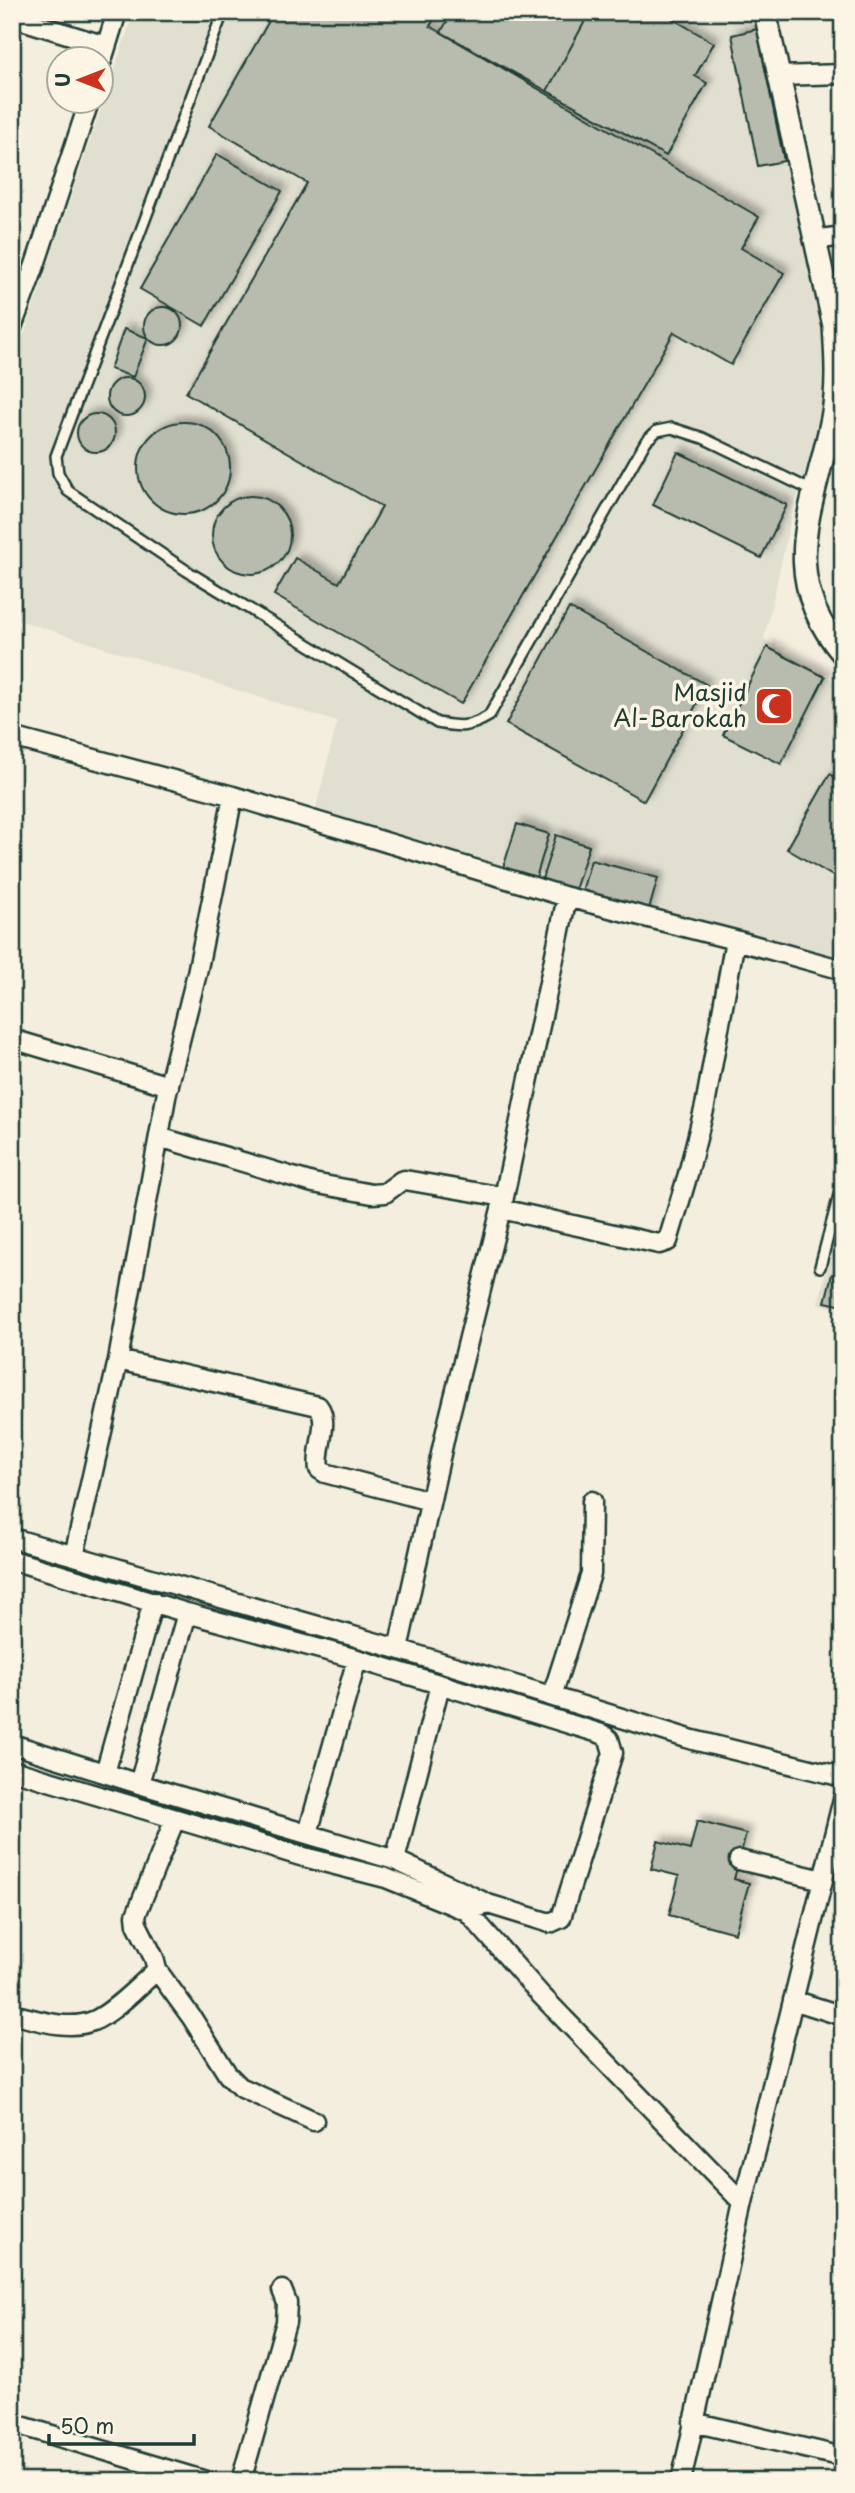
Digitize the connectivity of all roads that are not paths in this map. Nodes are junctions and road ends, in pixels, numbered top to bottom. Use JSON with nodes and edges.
{"nodes":[{"id":1,"x":117,"y":12,"type":"edge"},
{"id":2,"x":223,"y":12,"type":"edge"},
{"id":3,"x":765,"y":12,"type":"edge"},
{"id":4,"x":12,"y":17,"type":"edge"},
{"id":5,"x":86,"y":46,"type":"edge"},
{"id":6,"x":106,"y":46,"type":"edge"},
{"id":7,"x":843,"y":74,"type":"edge"},
{"id":8,"x":778,"y":76,"type":"junction"},
{"id":9,"x":84,"y":116,"type":"edge"},
{"id":10,"x":843,"y":236,"type":"edge"},
{"id":11,"x":814,"y":240,"type":"junction"},
{"id":12,"x":12,"y":327,"type":"edge"},
{"id":13,"x":813,"y":491,"type":"junction"},
{"id":14,"x":843,"y":654,"type":"edge"},
{"id":15,"x":12,"y":737,"type":"edge"},
{"id":16,"x":233,"y":796,"type":"junction"},
{"id":17,"x":567,"y":897,"type":"junction"},
{"id":18,"x":735,"y":940,"type":"junction"},
{"id":19,"x":843,"y":971,"type":"edge"},
{"id":20,"x":12,"y":1039,"type":"edge"},
{"id":21,"x":169,"y":1086,"type":"junction"},
{"id":22,"x":159,"y":1138,"type":"junction"},
{"id":23,"x":843,"y":1180,"type":"edge"},
{"id":24,"x":502,"y":1203,"type":"junction"},
{"id":25,"x":820,"y":1267,"type":"dead end"},
{"id":26,"x":118,"y":1360,"type":"junction"},
{"id":27,"x":430,"y":1501,"type":"junction"},
{"id":28,"x":592,"y":1501,"type":"dead end"},
{"id":29,"x":12,"y":1538,"type":"edge"},
{"id":30,"x":74,"y":1556,"type":"junction"},
{"id":31,"x":12,"y":1560,"type":"edge"},
{"id":32,"x":153,"y":1602,"type":"junction"},
{"id":33,"x":187,"y":1613,"type":"junction"},
{"id":34,"x":398,"y":1649,"type":"junction"},
{"id":35,"x":356,"y":1659,"type":"junction"},
{"id":36,"x":440,"y":1685,"type":"junction"},
{"id":37,"x":552,"y":1696,"type":"junction"},
{"id":38,"x":12,"y":1744,"type":"edge"},
{"id":39,"x":12,"y":1770,"type":"edge"},
{"id":40,"x":106,"y":1773,"type":"junction"},
{"id":41,"x":843,"y":1777,"type":"edge"},
{"id":42,"x":139,"y":1784,"type":"junction"},
{"id":43,"x":843,"y":1799,"type":"edge"},
{"id":44,"x":175,"y":1819,"type":"junction"},
{"id":45,"x":308,"y":1833,"type":"junction"},
{"id":46,"x":395,"y":1860,"type":"junction"},
{"id":47,"x":739,"y":1860,"type":"dead end"},
{"id":48,"x":822,"y":1880,"type":"junction"},
{"id":49,"x":488,"y":1904,"type":"junction"},
{"id":50,"x":467,"y":1911,"type":"junction"},
{"id":51,"x":157,"y":1970,"type":"junction"},
{"id":52,"x":793,"y":2000,"type":"junction"},
{"id":53,"x":12,"y":2014,"type":"edge"},
{"id":54,"x":843,"y":2016,"type":"edge"},
{"id":55,"x":314,"y":2121,"type":"dead end"},
{"id":56,"x":743,"y":2203,"type":"junction"},
{"id":57,"x":282,"y":2290,"type":"dead end"},
{"id":58,"x":693,"y":2421,"type":"junction"},
{"id":59,"x":12,"y":2423,"type":"edge"},
{"id":60,"x":843,"y":2457,"type":"edge"},
{"id":61,"x":206,"y":2481,"type":"edge"},
{"id":62,"x":241,"y":2481,"type":"edge"},
{"id":63,"x":681,"y":2481,"type":"edge"}],
"edges":[{"from":1,"to":6,"type":"street"},
{"from":2,"to":13,"type":"lane"},
{"from":3,"to":8,"type":"street"},
{"from":4,"to":5,"type":"street"},
{"from":7,"to":8,"type":"street"},
{"from":8,"to":11,"type":"street"},
{"from":9,"to":12,"type":"street"},
{"from":10,"to":11,"type":"street"},
{"from":11,"to":13,"type":"street"},
{"from":13,"to":14,"type":"street"},
{"from":15,"to":16,"type":"street"},
{"from":16,"to":17,"type":"street"},
{"from":16,"to":21,"type":"street"},
{"from":17,"to":18,"type":"street"},
{"from":17,"to":24,"type":"street"},
{"from":18,"to":19,"type":"street"},
{"from":18,"to":24,"type":"street"},
{"from":20,"to":21,"type":"street"},
{"from":21,"to":22,"type":"street"},
{"from":22,"to":24,"type":"street"},
{"from":22,"to":26,"type":"street"},
{"from":23,"to":25,"type":"lane"},
{"from":24,"to":27,"type":"street"},
{"from":26,"to":27,"type":"street"},
{"from":26,"to":30,"type":"street"},
{"from":27,"to":34,"type":"street"},
{"from":28,"to":37,"type":"street"},
{"from":29,"to":30,"type":"street"},
{"from":30,"to":34,"type":"street"},
{"from":31,"to":32,"type":"street"},
{"from":32,"to":33,"type":"street"},
{"from":32,"to":40,"type":"street"},
{"from":33,"to":35,"type":"street"},
{"from":33,"to":42,"type":"street"},
{"from":34,"to":37,"type":"street"},
{"from":35,"to":36,"type":"street"},
{"from":35,"to":45,"type":"street"},
{"from":36,"to":46,"type":"street"},
{"from":36,"to":49,"type":"street"},
{"from":37,"to":41,"type":"street"},
{"from":38,"to":40,"type":"street"},
{"from":39,"to":44,"type":"street"},
{"from":40,"to":42,"type":"street"},
{"from":42,"to":45,"type":"street"},
{"from":43,"to":48,"type":"street"},
{"from":44,"to":50,"type":"street"},
{"from":44,"to":51,"type":"street"},
{"from":45,"to":46,"type":"street"},
{"from":46,"to":49,"type":"street"},
{"from":47,"to":48,"type":"street"},
{"from":48,"to":52,"type":"street"},
{"from":49,"to":50,"type":"street"},
{"from":50,"to":56,"type":"street"},
{"from":51,"to":53,"type":"street"},
{"from":51,"to":55,"type":"street"},
{"from":52,"to":54,"type":"street"},
{"from":52,"to":56,"type":"street"},
{"from":56,"to":58,"type":"street"},
{"from":57,"to":62,"type":"street"},
{"from":58,"to":60,"type":"street"},
{"from":58,"to":63,"type":"street"},
{"from":59,"to":61,"type":"street"}]}
